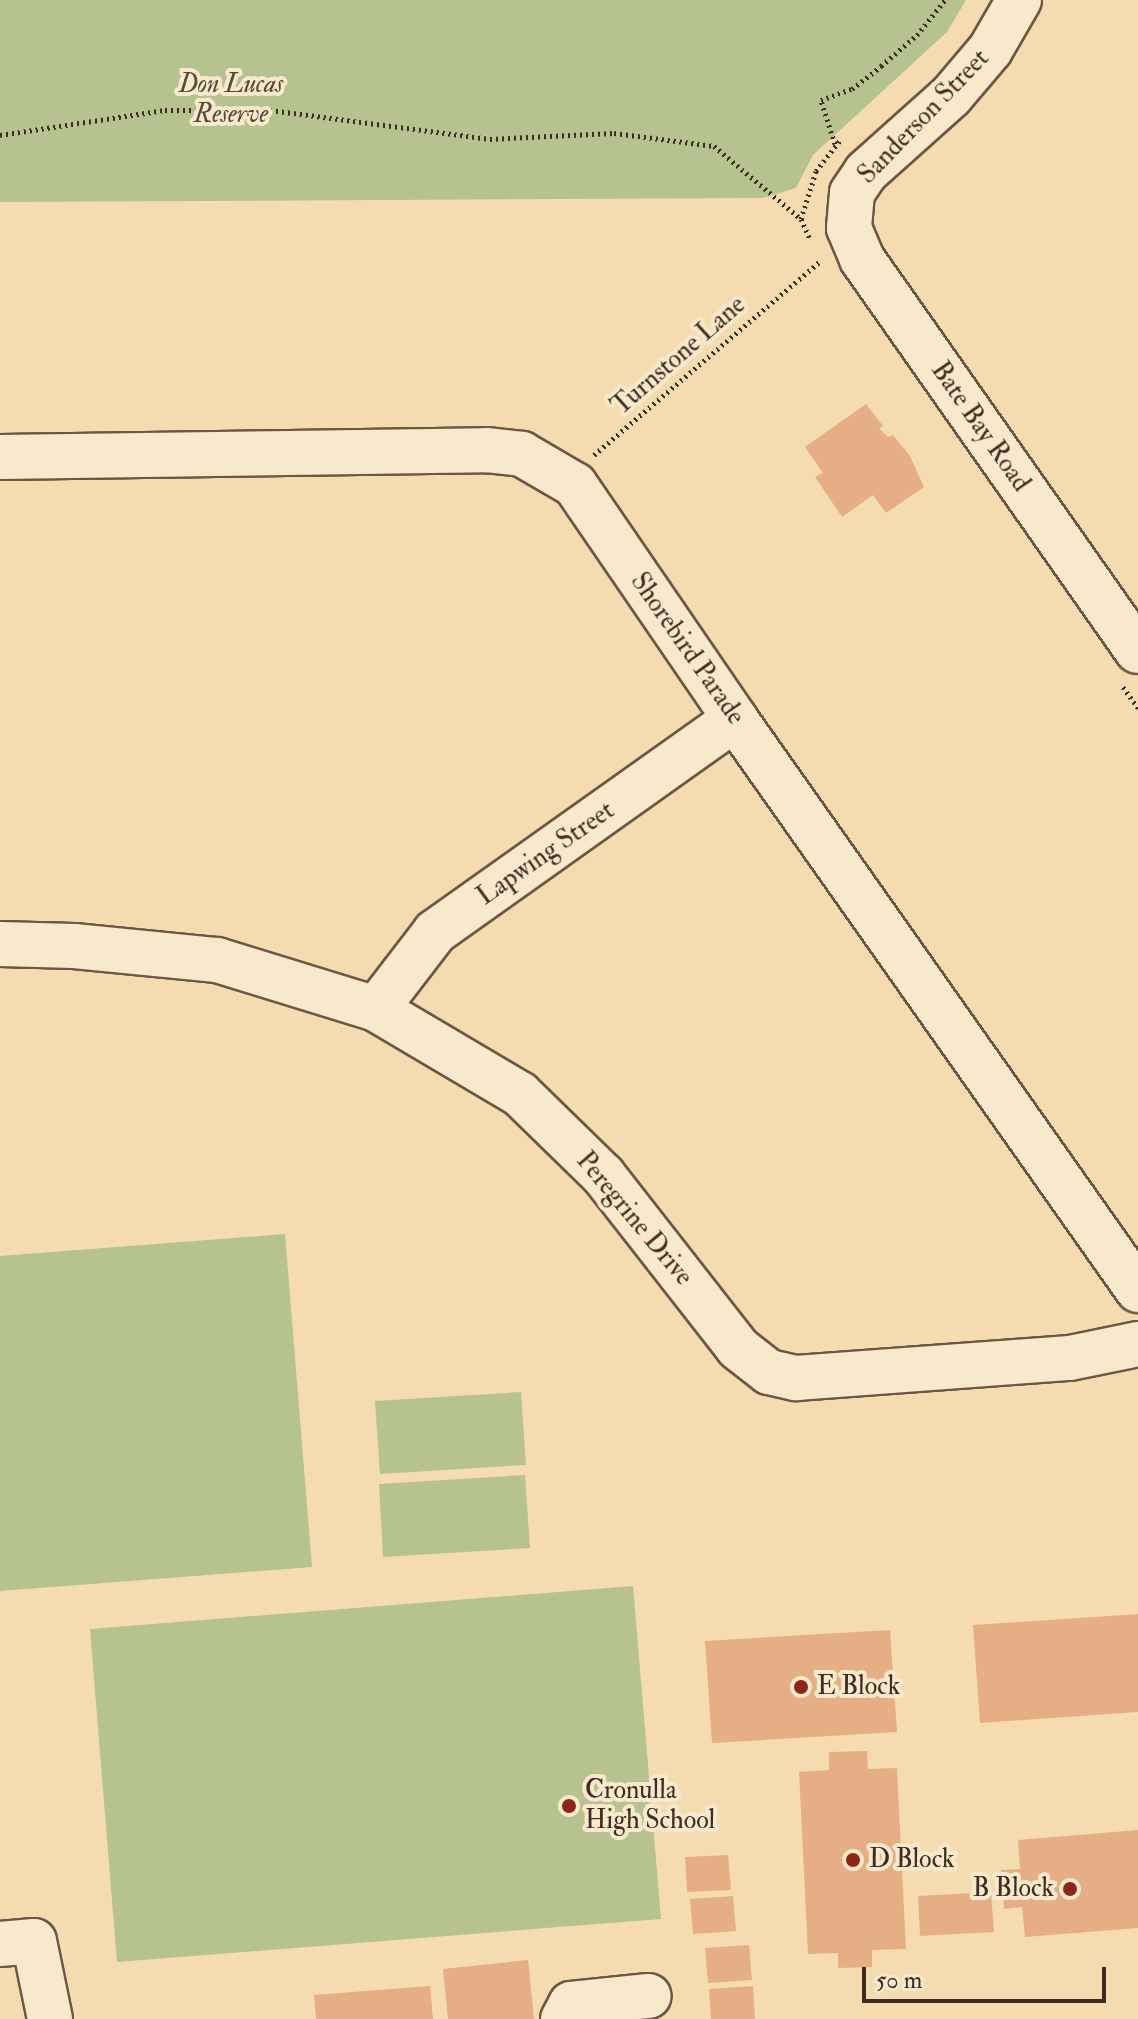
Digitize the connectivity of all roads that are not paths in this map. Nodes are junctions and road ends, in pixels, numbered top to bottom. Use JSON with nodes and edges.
{"nodes":[{"id":1,"x":1019,"y":0,"type":"edge"},
{"id":2,"x":852,"y":193,"type":"joint"},
{"id":3,"x":0,"y":457,"type":"edge"},
{"id":4,"x":1138,"y":651,"type":"edge"},
{"id":5,"x":735,"y":719,"type":"junction"},
{"id":6,"x":0,"y":944,"type":"edge"},
{"id":7,"x":376,"y":1009,"type":"junction"},
{"id":8,"x":1138,"y":1290,"type":"edge"},
{"id":9,"x":1138,"y":1344,"type":"edge"},
{"id":10,"x":0,"y":1944,"type":"edge"},
{"id":11,"x":649,"y":1996,"type":"dead end"},
{"id":12,"x":50,"y":2019,"type":"edge"},
{"id":13,"x":563,"y":2019,"type":"edge"}],
"edges":[{"from":1,"to":2,"type":"street","name":"Sanderson Street"},
{"from":2,"to":4,"type":"street","name":"Bate Bay Road"},
{"from":3,"to":5,"type":"street","name":"Shorebird Parade"},
{"from":5,"to":7,"type":"street","name":"Lapwing Street"},
{"from":5,"to":8,"type":"street","name":"Shorebird Parade"},
{"from":6,"to":7,"type":"street","name":"Peregrine Drive"},
{"from":7,"to":9,"type":"street","name":"Peregrine Drive"},
{"from":10,"to":12,"type":"street"},
{"from":11,"to":13,"type":"street"}]}
